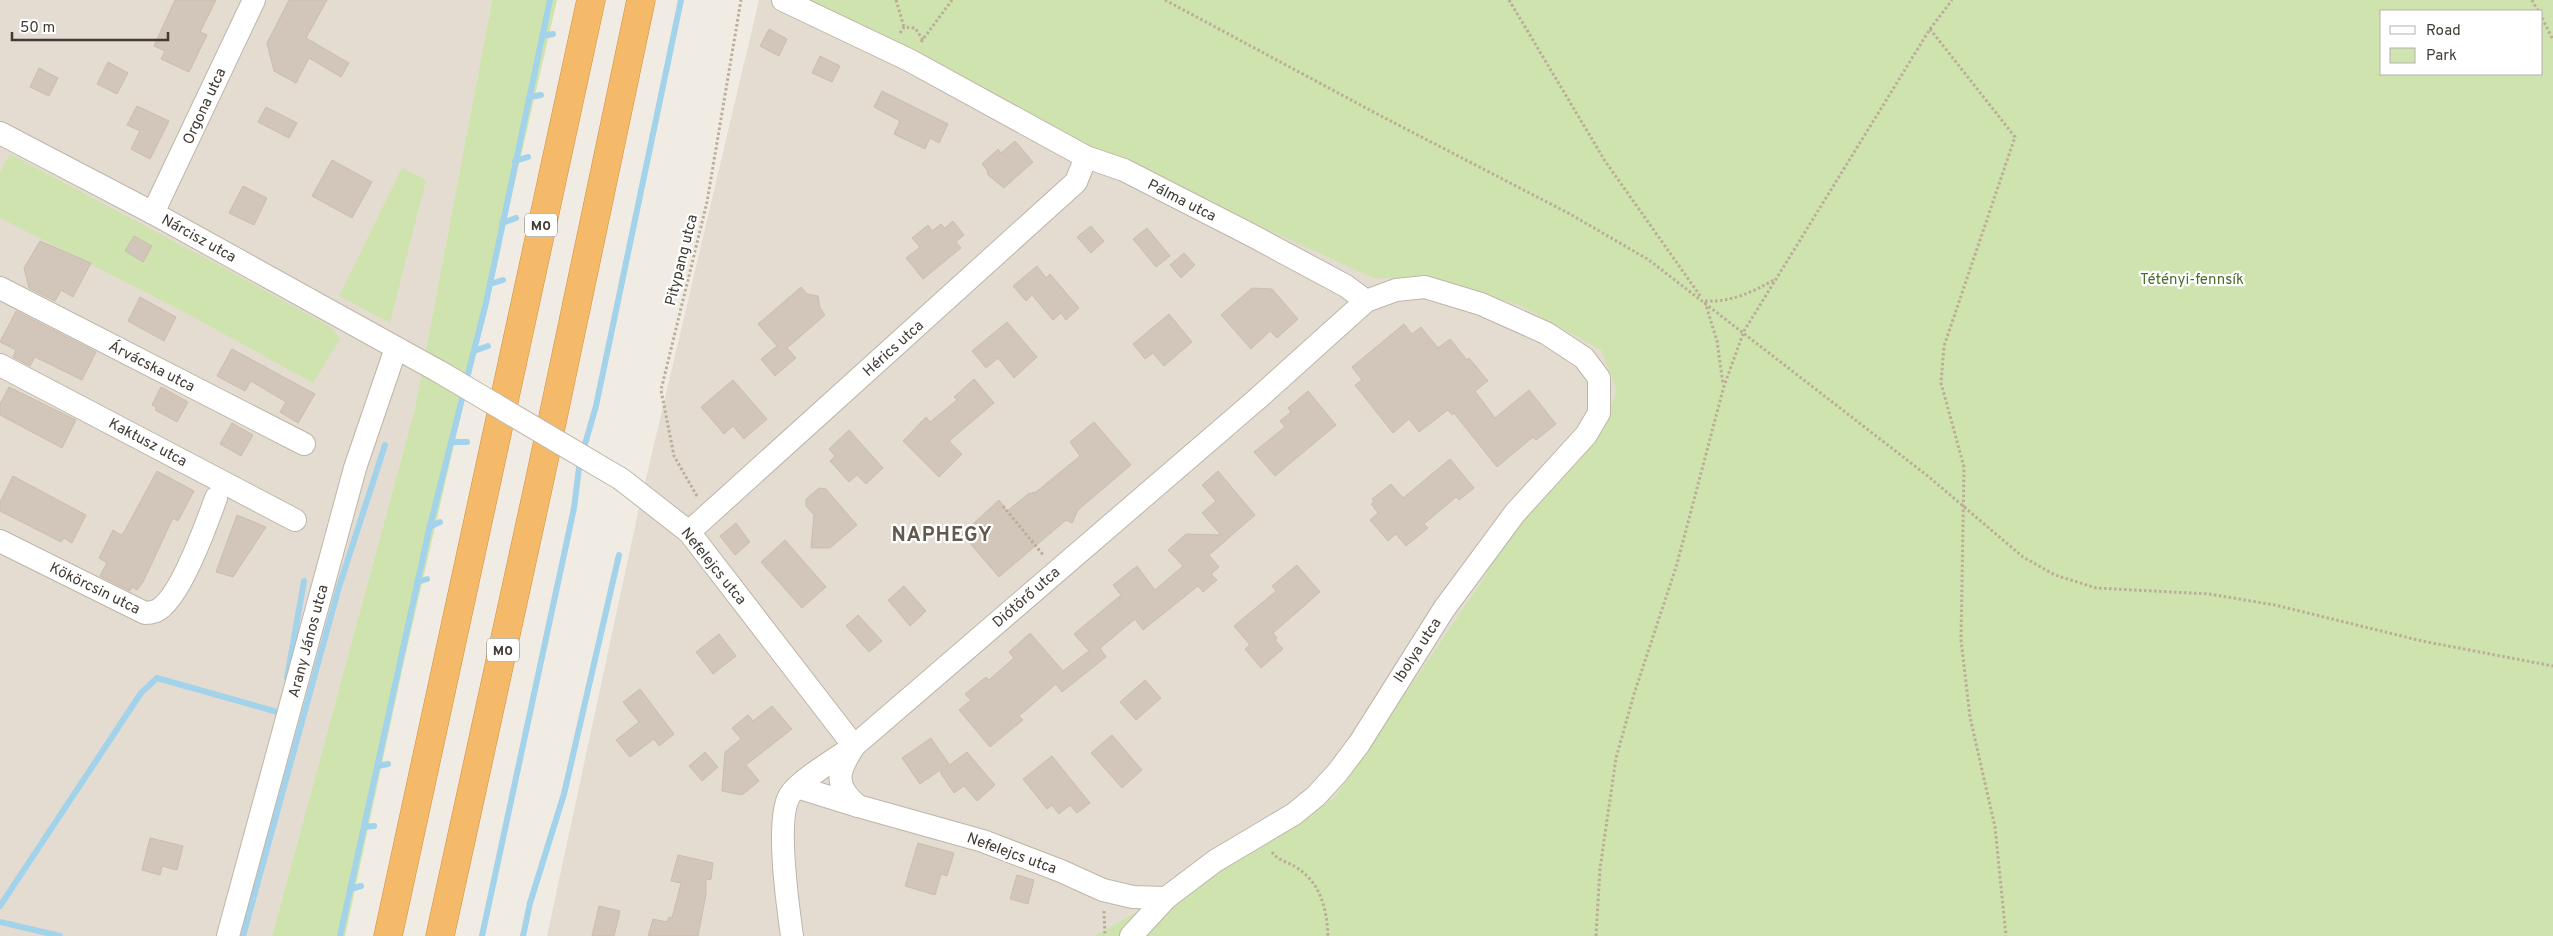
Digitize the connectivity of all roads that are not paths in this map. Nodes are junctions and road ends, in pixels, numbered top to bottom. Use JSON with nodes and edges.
{"nodes":[{"id":1,"x":254,"y":0,"type":"edge"},
{"id":2,"x":590,"y":0,"type":"edge"},
{"id":3,"x":641,"y":0,"type":"edge"},
{"id":4,"x":782,"y":0,"type":"edge"},
{"id":5,"x":0,"y":133,"type":"edge"},
{"id":6,"x":1086,"y":157,"type":"junction"},
{"id":7,"x":153,"y":213,"type":"junction"},
{"id":8,"x":0,"y":288,"type":"edge"},
{"id":9,"x":1366,"y":301,"type":"junction"},
{"id":10,"x":396,"y":348,"type":"junction"},
{"id":11,"x":0,"y":365,"type":"edge"},
{"id":12,"x":304,"y":444,"type":"dead end"},
{"id":13,"x":216,"y":498,"type":"dead end"},
{"id":14,"x":295,"y":520,"type":"dead end"},
{"id":15,"x":689,"y":532,"type":"junction"},
{"id":16,"x":0,"y":541,"type":"edge"},
{"id":17,"x":854,"y":746,"type":"junction"},
{"id":18,"x":797,"y":787,"type":"junction"},
{"id":19,"x":858,"y":806,"type":"junction"},
{"id":20,"x":1166,"y":898,"type":"junction"},
{"id":21,"x":228,"y":936,"type":"edge"},
{"id":22,"x":388,"y":936,"type":"edge"},
{"id":23,"x":440,"y":936,"type":"edge"},
{"id":24,"x":792,"y":936,"type":"edge"},
{"id":25,"x":1131,"y":936,"type":"edge"}],
"edges":[{"from":1,"to":7,"type":"street","name":"Orgona utca"},
{"from":2,"to":22,"type":"highway","number":"M0"},
{"from":3,"to":23,"type":"highway","number":"M0"},
{"from":4,"to":6,"type":"street","name":"Pálma utca"},
{"from":5,"to":7,"type":"street","name":"Nárcisz utca"},
{"from":6,"to":9,"type":"street","name":"Pálma utca"},
{"from":6,"to":15,"type":"street","name":"Hérics utca"},
{"from":7,"to":10,"type":"street","name":"Nárcisz utca"},
{"from":8,"to":12,"type":"street","name":"Árvácska utca"},
{"from":9,"to":17,"type":"street","name":"Diótörő utca"},
{"from":9,"to":20,"type":"street","name":"Ibolya utca"},
{"from":10,"to":15,"type":"street","name":"Nefelejcs utca","bridge":true},
{"from":10,"to":21,"type":"street","name":"Arany János utca"},
{"from":11,"to":14,"type":"street","name":"Kaktusz utca"},
{"from":13,"to":16,"type":"street","name":"Kökörcsin utca"},
{"from":15,"to":17,"type":"street","name":"Nefelejcs utca"},
{"from":17,"to":18,"type":"street","name":"Diótörő utca"},
{"from":17,"to":19,"type":"street"},
{"from":18,"to":19,"type":"street","name":"Nefelejcs utca"},
{"from":18,"to":24,"type":"street","name":"Diótörő utca"},
{"from":19,"to":20,"type":"street","name":"Nefelejcs utca"},
{"from":20,"to":25,"type":"street","name":"Ibolya utca"}]}
